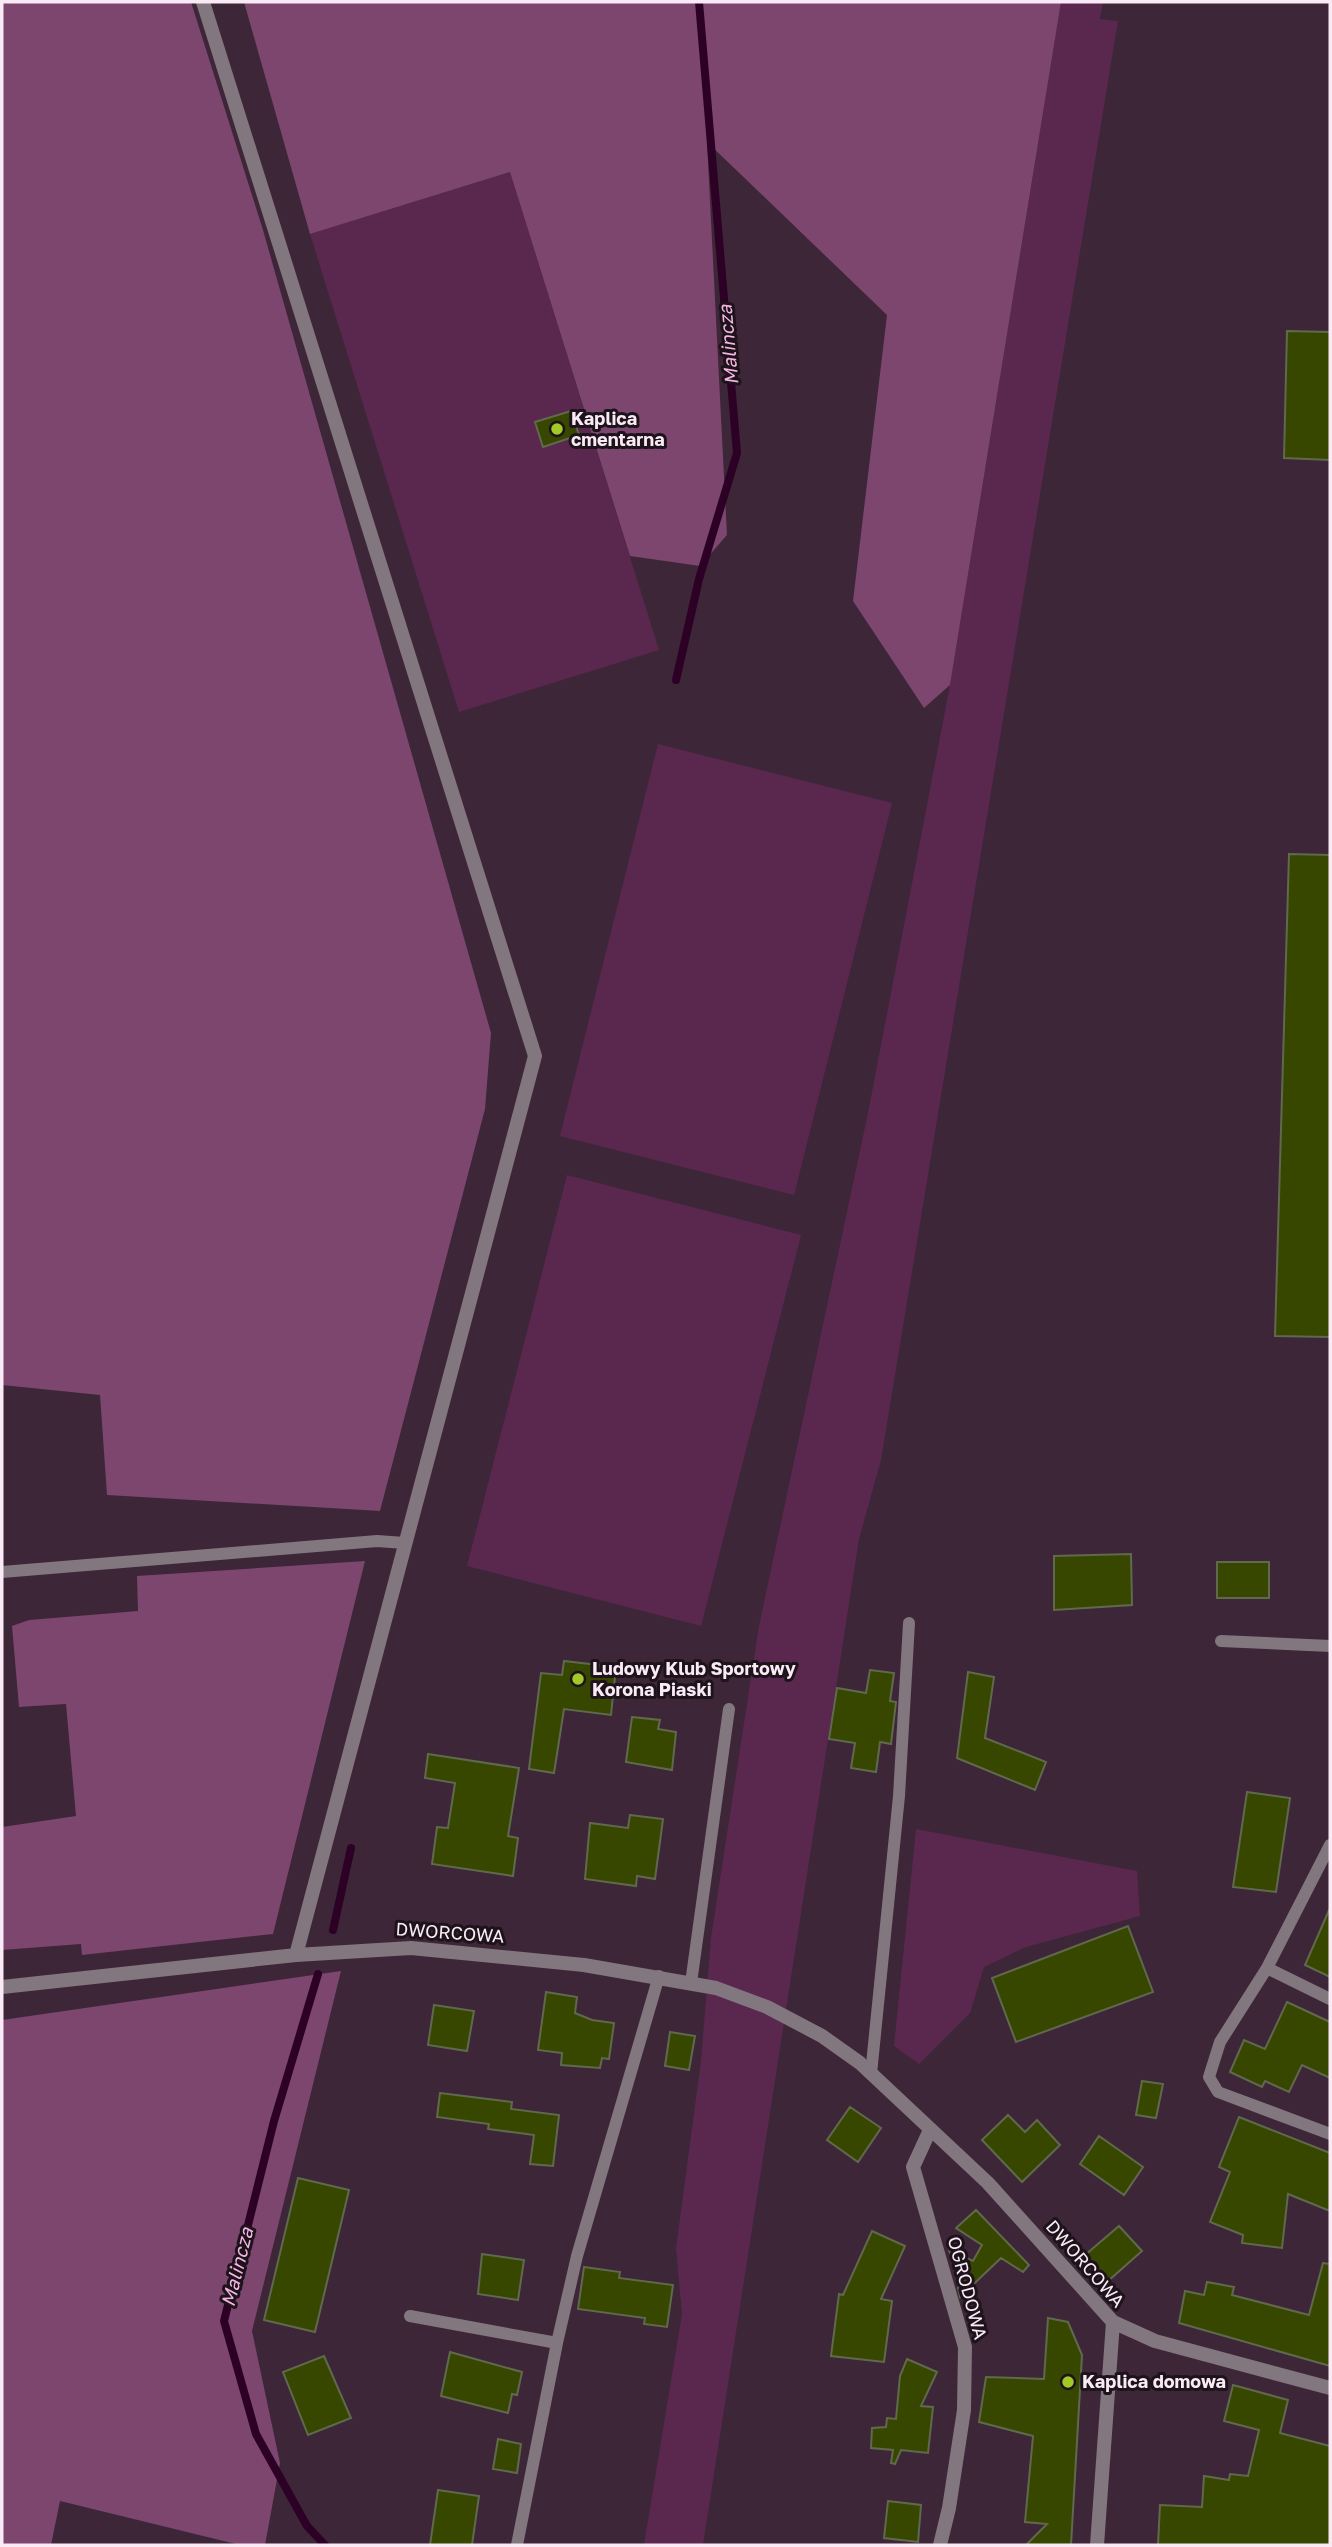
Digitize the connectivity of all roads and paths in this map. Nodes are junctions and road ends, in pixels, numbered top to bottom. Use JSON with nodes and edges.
{"nodes":[{"id":1,"x":203,"y":2,"type":"edge"},
{"id":2,"x":405,"y":1543,"type":"junction"},
{"id":3,"x":2,"y":1572,"type":"edge"},
{"id":4,"x":908,"y":1623,"type":"dead end"},
{"id":5,"x":1221,"y":1641,"type":"dead end"},
{"id":6,"x":1330,"y":1646,"type":"edge"},
{"id":7,"x":729,"y":1709,"type":"dead end"},
{"id":8,"x":1330,"y":1845,"type":"edge"},
{"id":9,"x":296,"y":1955,"type":"junction"},
{"id":10,"x":1267,"y":1968,"type":"junction"},
{"id":11,"x":659,"y":1976,"type":"junction"},
{"id":12,"x":691,"y":1983,"type":"junction"},
{"id":13,"x":2,"y":1987,"type":"edge"},
{"id":14,"x":1330,"y":1999,"type":"edge"},
{"id":15,"x":871,"y":2074,"type":"junction"},
{"id":16,"x":930,"y":2130,"type":"junction"},
{"id":17,"x":1330,"y":2134,"type":"edge"},
{"id":18,"x":410,"y":2316,"type":"dead end"},
{"id":19,"x":1112,"y":2322,"type":"junction"},
{"id":20,"x":557,"y":2343,"type":"junction"},
{"id":21,"x":1330,"y":2388,"type":"edge"},
{"id":22,"x":517,"y":2545,"type":"edge"},
{"id":23,"x":940,"y":2545,"type":"edge"},
{"id":24,"x":1097,"y":2545,"type":"edge"}],
"edges":[{"from":1,"to":2,"type":"street"},
{"from":2,"to":3,"type":"lane"},
{"from":2,"to":9,"type":"street"},
{"from":4,"to":15,"type":"lane"},
{"from":5,"to":6,"type":"lane"},
{"from":7,"to":12,"type":"lane"},
{"from":8,"to":10,"type":"lane"},
{"from":9,"to":11,"type":"street","name":"DWORCOWA"},
{"from":9,"to":13,"type":"street","name":"DWORCOWA"},
{"from":10,"to":14,"type":"lane"},
{"from":10,"to":17,"type":"lane"},
{"from":11,"to":12,"type":"street","name":"DWORCOWA"},
{"from":11,"to":20,"type":"lane"},
{"from":12,"to":15,"type":"street","name":"DWORCOWA"},
{"from":15,"to":16,"type":"street","name":"DWORCOWA"},
{"from":16,"to":19,"type":"street","name":"DWORCOWA"},
{"from":16,"to":23,"type":"street","name":"OGRODOWA"},
{"from":18,"to":20,"type":"lane"},
{"from":19,"to":21,"type":"street"},
{"from":19,"to":24,"type":"street","name":"DWORCOWA"},
{"from":20,"to":22,"type":"lane"}]}
